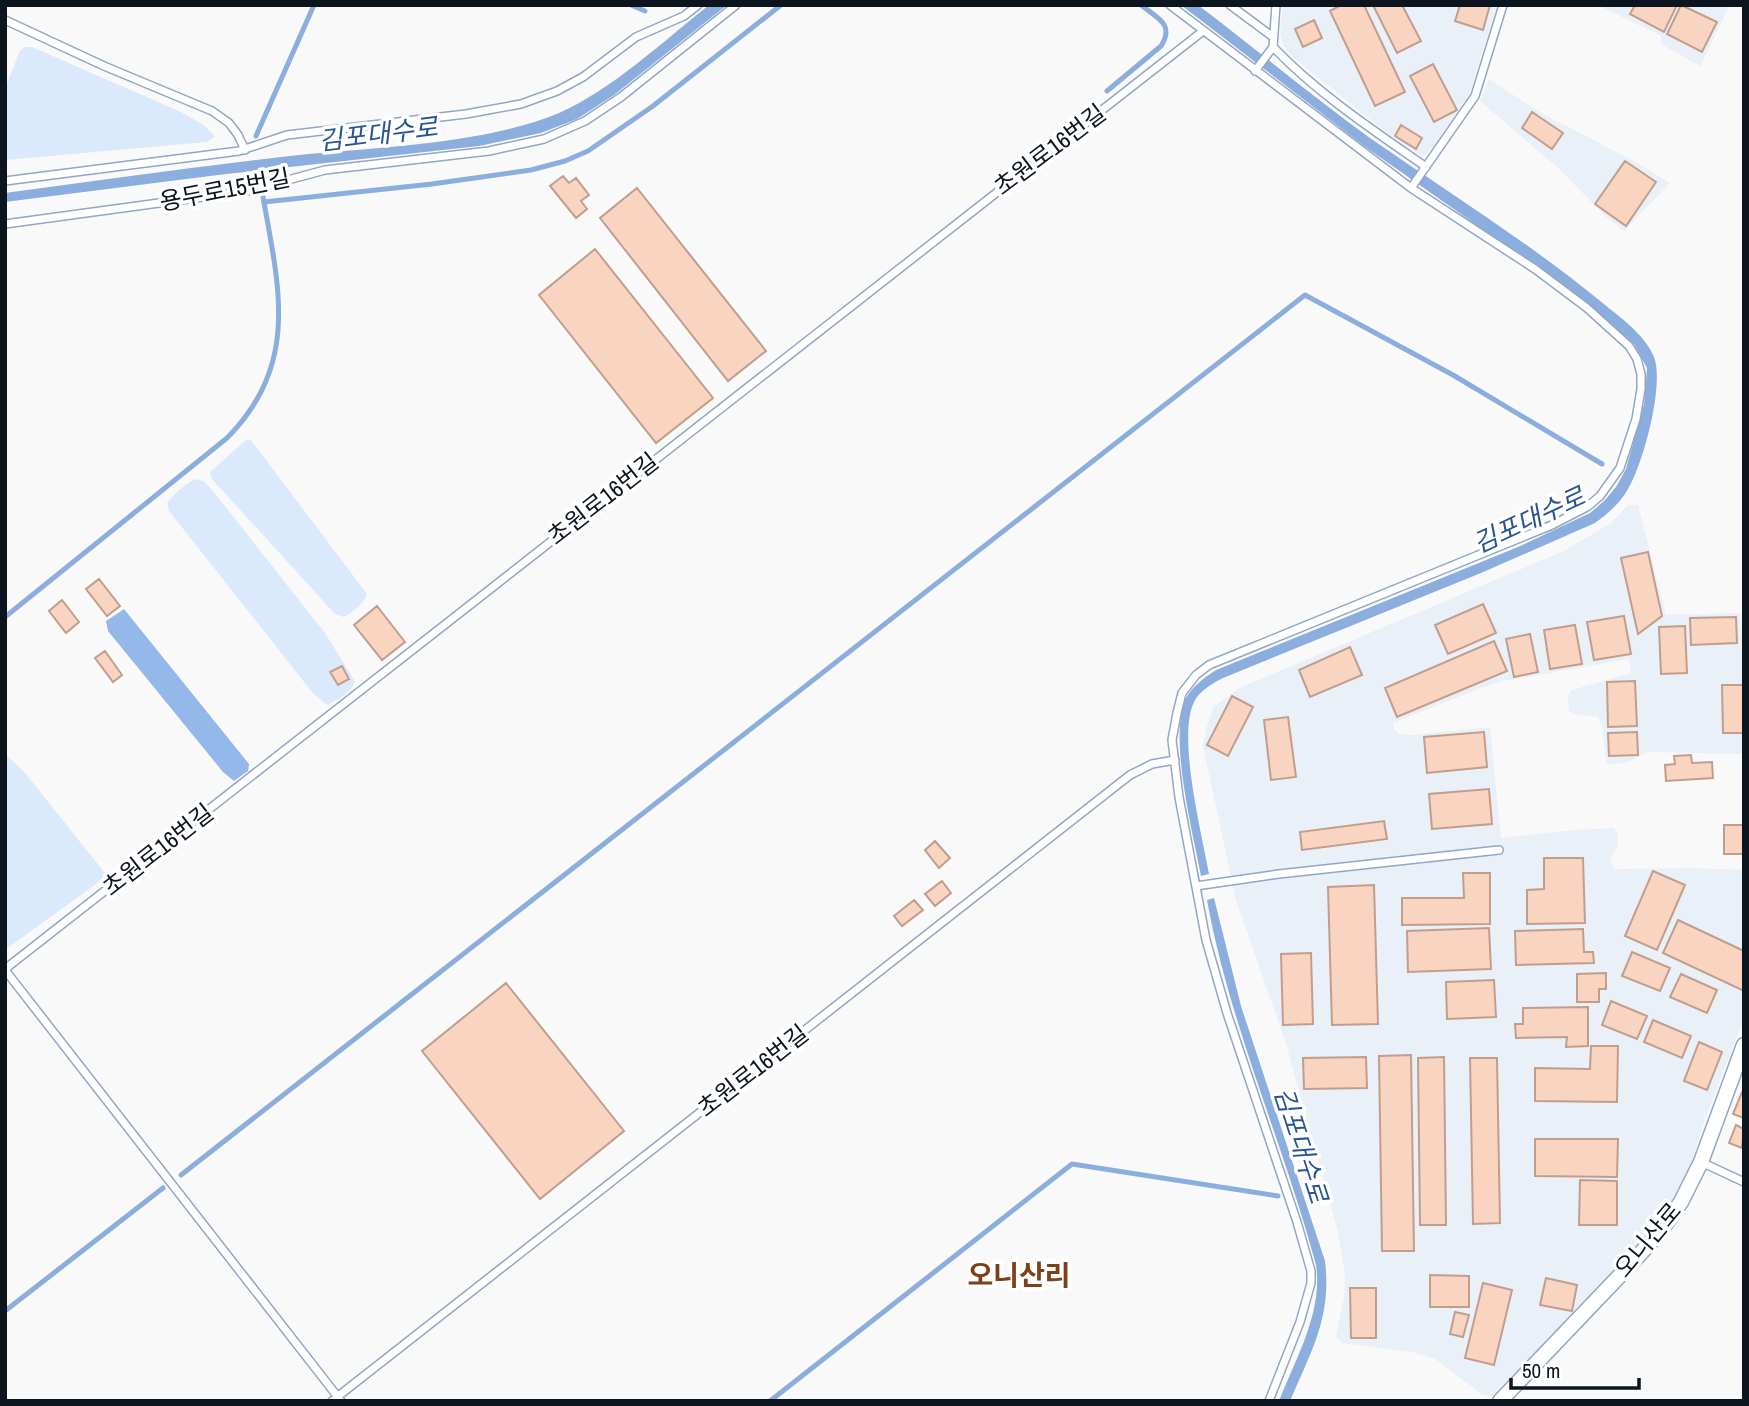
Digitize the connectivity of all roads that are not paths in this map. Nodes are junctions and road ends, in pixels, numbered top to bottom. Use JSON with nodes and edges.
{"nodes":[{"id":1,"x":698,"y":5,"type":"edge"},
{"id":2,"x":736,"y":5,"type":"edge"},
{"id":3,"x":1170,"y":5,"type":"edge"},
{"id":4,"x":1230,"y":5,"type":"edge"},
{"id":5,"x":1276,"y":5,"type":"edge"},
{"id":6,"x":1503,"y":5,"type":"edge"},
{"id":7,"x":5,"y":20,"type":"edge"},
{"id":8,"x":1203,"y":31,"type":"junction"},
{"id":9,"x":1273,"y":37,"type":"junction"},
{"id":10,"x":1273,"y":47,"type":"junction"},
{"id":11,"x":1255,"y":71,"type":"junction"},
{"id":12,"x":245,"y":150,"type":"junction"},
{"id":13,"x":1426,"y":167,"type":"junction"},
{"id":14,"x":5,"y":181,"type":"edge"},
{"id":15,"x":1411,"y":188,"type":"junction"},
{"id":16,"x":5,"y":224,"type":"edge"},
{"id":17,"x":1174,"y":760,"type":"junction"},
{"id":18,"x":1499,"y":850,"type":"dead end"},
{"id":19,"x":1196,"y":886,"type":"junction"},
{"id":20,"x":5,"y":970,"type":"edge"},
{"id":21,"x":1744,"y":1045,"type":"edge"},
{"id":22,"x":1701,"y":1162,"type":"junction"},
{"id":23,"x":1744,"y":1182,"type":"edge"},
{"id":24,"x":337,"y":1399,"type":"edge"},
{"id":25,"x":1269,"y":1401,"type":"edge"},
{"id":26,"x":1500,"y":1401,"type":"edge"}],
"edges":[{"from":1,"to":12,"type":"lane"},
{"from":2,"to":16,"type":"lane","name":"용두로15번길"},
{"from":3,"to":8,"type":"lane"},
{"from":4,"to":9,"type":"lane"},
{"from":5,"to":9,"type":"lane"},
{"from":6,"to":13,"type":"lane"},
{"from":7,"to":12,"type":"lane"},
{"from":8,"to":11,"type":"lane"},
{"from":8,"to":20,"type":"lane","name":"초원로16번길"},
{"from":9,"to":10,"type":"lane"},
{"from":10,"to":11,"type":"lane"},
{"from":10,"to":13,"type":"lane"},
{"from":11,"to":15,"type":"lane"},
{"from":12,"to":14,"type":"lane"},
{"from":13,"to":15,"type":"lane"},
{"from":15,"to":17,"type":"lane"},
{"from":17,"to":19,"type":"lane"},
{"from":17,"to":24,"type":"lane","name":"초원로16번길"},
{"from":18,"to":19,"type":"lane"},
{"from":19,"to":25,"type":"lane"},
{"from":20,"to":24,"type":"lane","name":"초원로16번길"},
{"from":21,"to":22,"type":"street","name":"오니산로"},
{"from":22,"to":23,"type":"lane"},
{"from":22,"to":26,"type":"street","name":"오니산로"}]}
